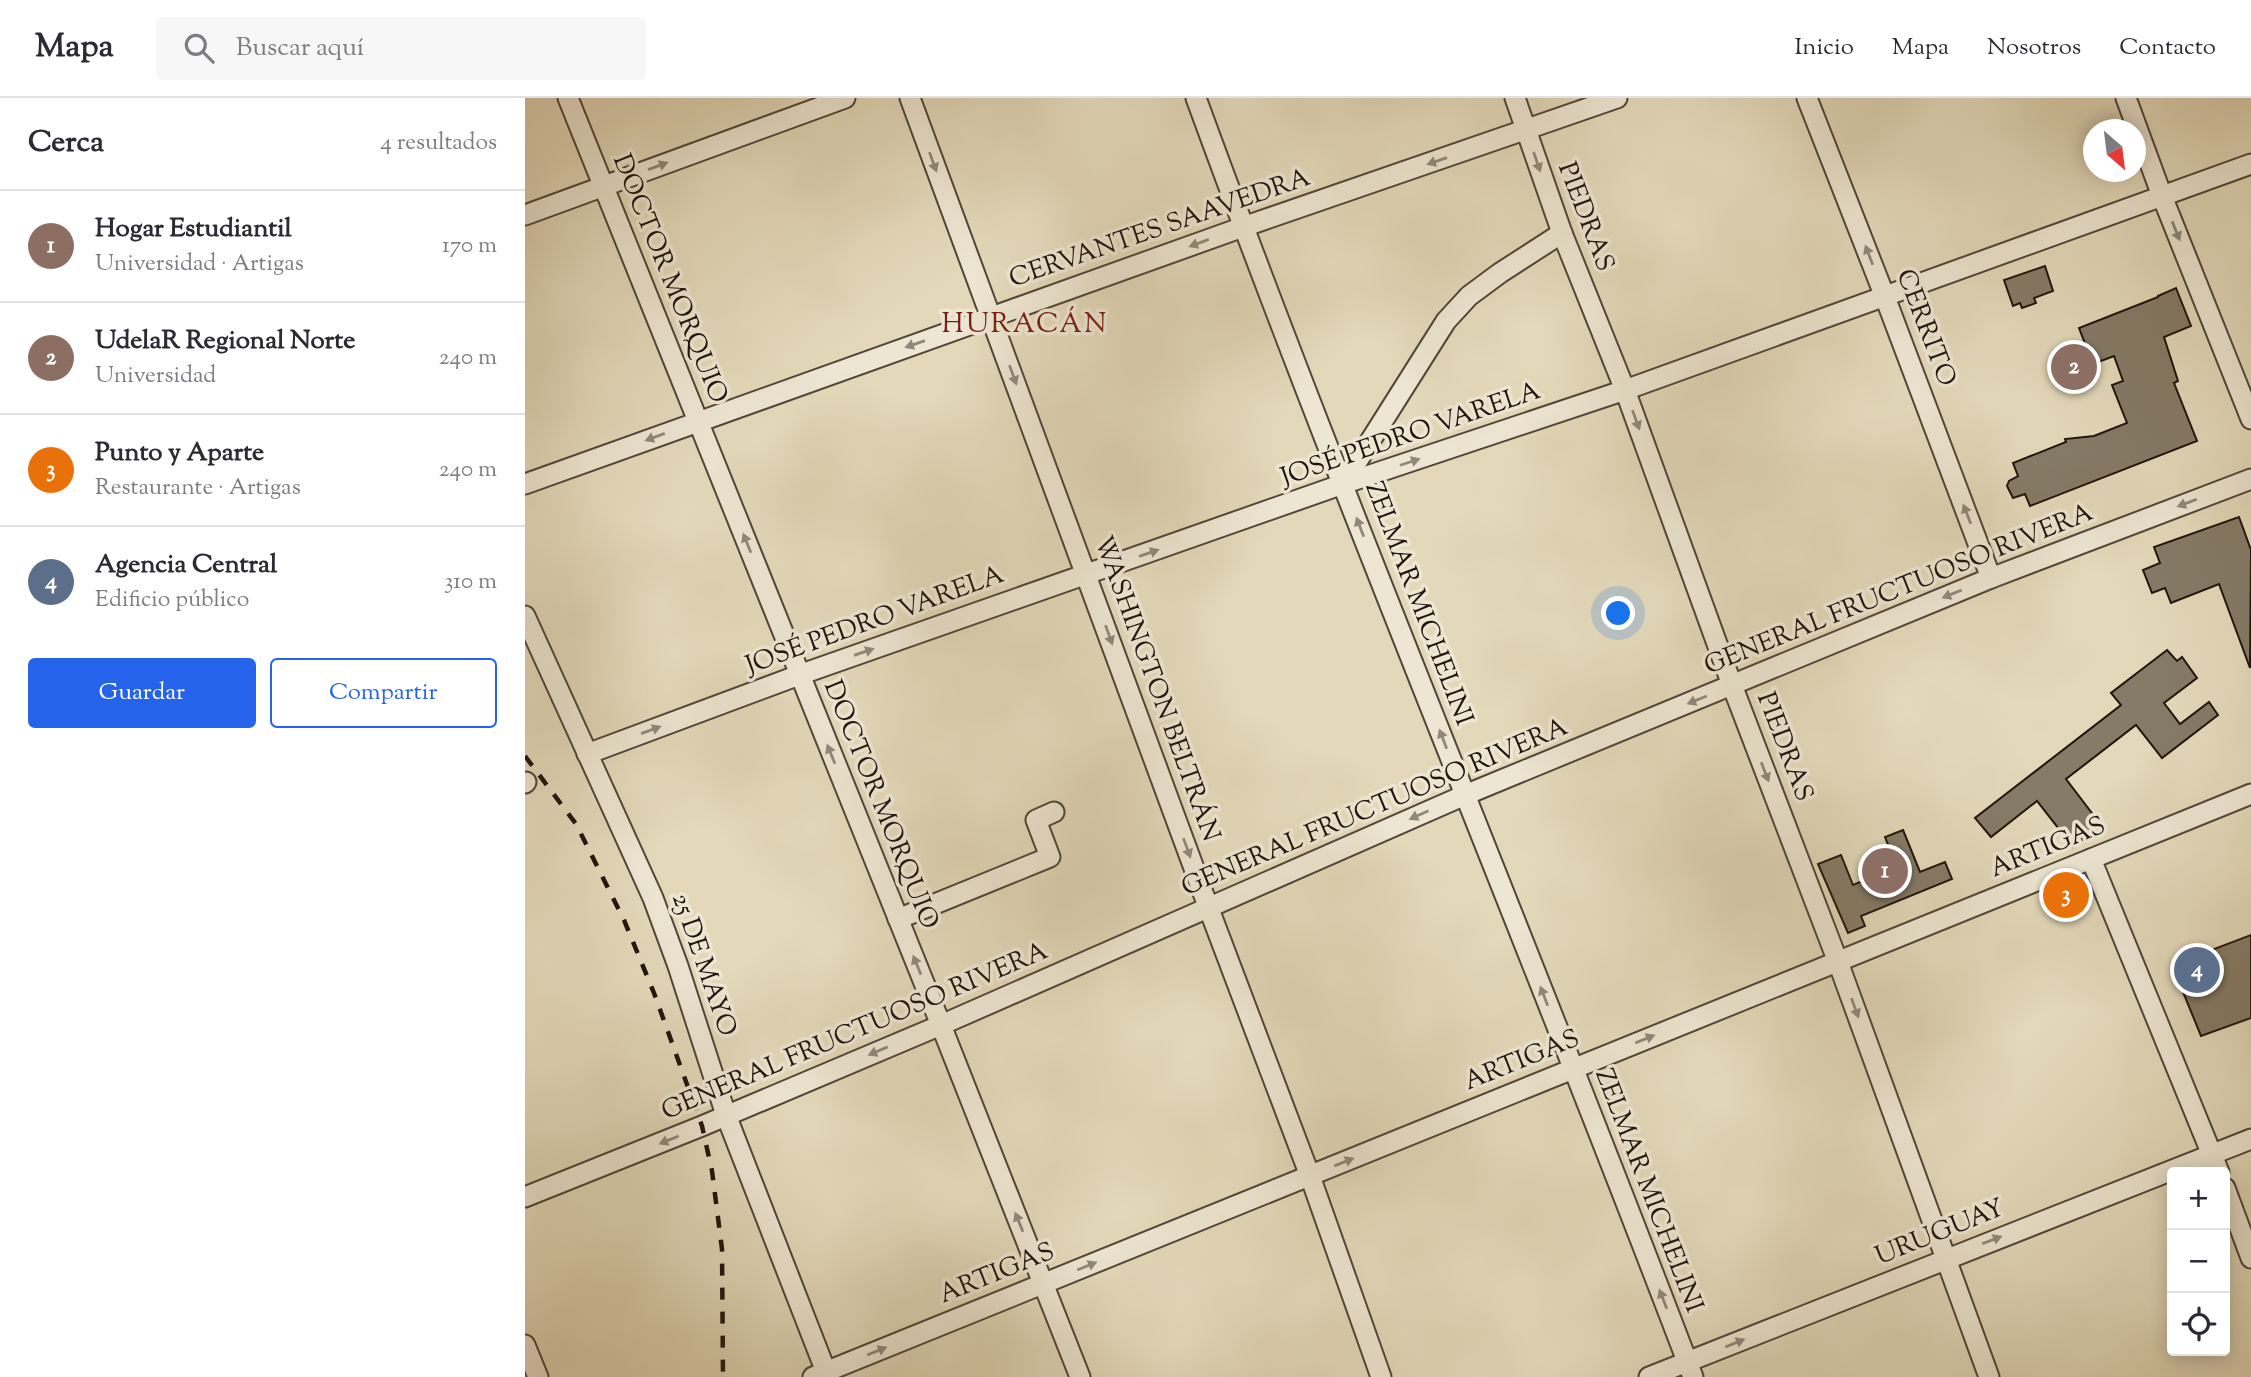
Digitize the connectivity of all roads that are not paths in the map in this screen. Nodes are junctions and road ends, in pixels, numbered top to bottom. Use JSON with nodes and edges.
{"nodes":[{"id":1,"x":568,"y":98,"type":"edge"},
{"id":2,"x":845,"y":98,"type":"edge"},
{"id":3,"x":910,"y":98,"type":"edge"},
{"id":4,"x":1196,"y":98,"type":"edge"},
{"id":5,"x":1514,"y":98,"type":"edge"},
{"id":6,"x":1617,"y":98,"type":"edge"},
{"id":7,"x":1807,"y":98,"type":"edge"},
{"id":8,"x":2126,"y":98,"type":"edge"},
{"id":9,"x":1526,"y":130,"type":"junction"},
{"id":10,"x":2251,"y":164,"type":"edge"},
{"id":11,"x":603,"y":185,"type":"junction"},
{"id":12,"x":2162,"y":196,"type":"junction"},
{"id":13,"x":525,"y":215,"type":"edge"},
{"id":14,"x":1243,"y":227,"type":"junction"},
{"id":15,"x":1562,"y":233,"type":"junction"},
{"id":16,"x":1885,"y":297,"type":"junction"},
{"id":17,"x":991,"y":317,"type":"junction"},
{"id":18,"x":1625,"y":390,"type":"junction"},
{"id":19,"x":2251,"y":419,"type":"edge"},
{"id":20,"x":698,"y":421,"type":"junction"},
{"id":21,"x":2251,"y":479,"type":"edge"},
{"id":22,"x":525,"y":484,"type":"edge"},
{"id":23,"x":1343,"y":484,"type":"junction"},
{"id":24,"x":1087,"y":575,"type":"junction"},
{"id":25,"x":1991,"y":578,"type":"junction"},
{"id":26,"x":525,"y":616,"type":"edge"},
{"id":27,"x":799,"y":675,"type":"junction"},
{"id":28,"x":1732,"y":685,"type":"junction"},
{"id":29,"x":587,"y":754,"type":"junction"},
{"id":30,"x":2251,"y":794,"type":"edge"},
{"id":31,"x":1465,"y":795,"type":"junction"},
{"id":32,"x":1054,"y":812,"type":"dead end"},
{"id":33,"x":2091,"y":859,"type":"junction"},
{"id":34,"x":1209,"y":909,"type":"junction"},
{"id":35,"x":898,"y":919,"type":"junction"},
{"id":36,"x":1838,"y":962,"type":"junction"},
{"id":37,"x":941,"y":1025,"type":"junction"},
{"id":38,"x":1572,"y":1069,"type":"junction"},
{"id":39,"x":726,"y":1115,"type":"junction"},
{"id":40,"x":2251,"y":1139,"type":"edge"},
{"id":41,"x":2215,"y":1163,"type":"edge"},
{"id":42,"x":1310,"y":1176,"type":"junction"},
{"id":43,"x":525,"y":1197,"type":"edge"},
{"id":44,"x":2230,"y":1201,"type":"edge"},
{"id":45,"x":1946,"y":1258,"type":"junction"},
{"id":46,"x":2251,"y":1258,"type":"edge"},
{"id":47,"x":1043,"y":1284,"type":"junction"},
{"id":48,"x":525,"y":1345,"type":"edge"},
{"id":49,"x":1690,"y":1370,"type":"edge"},
{"id":50,"x":822,"y":1375,"type":"edge"},
{"id":51,"x":538,"y":1377,"type":"edge"},
{"id":52,"x":1080,"y":1377,"type":"edge"},
{"id":53,"x":1381,"y":1377,"type":"edge"},
{"id":54,"x":1649,"y":1377,"type":"edge"},
{"id":55,"x":1989,"y":1377,"type":"edge"}],
"edges":[{"from":1,"to":11,"type":"street","name":"DOCTOR MORQUIO"},
{"from":11,"to":2,"type":"street","one_way":true},
{"from":3,"to":17,"type":"street","name":"WASHINGTON BELTRÁN","one_way":true},
{"from":4,"to":14,"type":"street","name":"ZELMAR MICHELINI"},
{"from":5,"to":9,"type":"street","name":"PIEDRAS"},
{"from":6,"to":9,"type":"street","name":"CERVANTES SAAVEDRA"},
{"from":16,"to":7,"type":"street","name":"CERRITO","one_way":true},
{"from":8,"to":12,"type":"street"},
{"from":9,"to":14,"type":"street","name":"CERVANTES SAAVEDRA","one_way":true},
{"from":9,"to":15,"type":"street","name":"PIEDRAS","one_way":true},
{"from":10,"to":12,"type":"street","name":"JOSÉ PEDRO VARELA"},
{"from":11,"to":13,"type":"street"},
{"from":11,"to":20,"type":"street","name":"DOCTOR MORQUIO"},
{"from":12,"to":16,"type":"street","name":"JOSÉ PEDRO VARELA"},
{"from":12,"to":19,"type":"street","one_way":true},
{"from":14,"to":17,"type":"street","name":"CERVANTES SAAVEDRA","one_way":true},
{"from":14,"to":23,"type":"street","name":"ZELMAR MICHELINI"},
{"from":15,"to":18,"type":"street","name":"PIEDRAS"},
{"from":15,"to":23,"type":"street"},
{"from":16,"to":18,"type":"street","name":"JOSÉ PEDRO VARELA"},
{"from":25,"to":16,"type":"street","name":"CERRITO","one_way":true},
{"from":17,"to":20,"type":"street","name":"CERVANTES SAAVEDRA","one_way":true},
{"from":17,"to":24,"type":"street","name":"WASHINGTON BELTRÁN","one_way":true},
{"from":23,"to":18,"type":"street","name":"JOSÉ PEDRO VARELA","one_way":true},
{"from":18,"to":28,"type":"street","name":"PIEDRAS","one_way":true},
{"from":20,"to":22,"type":"street","name":"CERVANTES SAAVEDRA","one_way":true},
{"from":27,"to":20,"type":"street","name":"DOCTOR MORQUIO","one_way":true},
{"from":21,"to":25,"type":"street","name":"GENERAL FRUCTUOSO RIVERA","one_way":true},
{"from":24,"to":23,"type":"street","name":"JOSÉ PEDRO VARELA","one_way":true},
{"from":31,"to":23,"type":"street","name":"ZELMAR MICHELINI","one_way":true},
{"from":27,"to":24,"type":"street","name":"JOSÉ PEDRO VARELA","one_way":true},
{"from":24,"to":34,"type":"street","name":"WASHINGTON BELTRÁN","one_way":true},
{"from":25,"to":28,"type":"street","name":"GENERAL FRUCTUOSO RIVERA","one_way":true},
{"from":26,"to":29,"type":"street","name":"25 DE MAYO"},
{"from":29,"to":27,"type":"street","name":"JOSÉ PEDRO VARELA","one_way":true},
{"from":35,"to":27,"type":"street","name":"DOCTOR MORQUIO","one_way":true},
{"from":28,"to":31,"type":"street","name":"GENERAL FRUCTUOSO RIVERA","one_way":true},
{"from":28,"to":36,"type":"street","name":"PIEDRAS","one_way":true},
{"from":29,"to":39,"type":"street","name":"25 DE MAYO"},
{"from":30,"to":33,"type":"street","name":"ARTIGAS"},
{"from":31,"to":34,"type":"street","name":"GENERAL FRUCTUOSO RIVERA","one_way":true},
{"from":38,"to":31,"type":"street","name":"ZELMAR MICHELINI","one_way":true},
{"from":32,"to":35,"type":"street"},
{"from":33,"to":36,"type":"street","name":"ARTIGAS"},
{"from":33,"to":41,"type":"street"},
{"from":34,"to":37,"type":"street","name":"GENERAL FRUCTUOSO RIVERA"},
{"from":34,"to":42,"type":"street","name":"WASHINGTON BELTRÁN"},
{"from":37,"to":35,"type":"street","name":"DOCTOR MORQUIO","one_way":true},
{"from":38,"to":36,"type":"street","name":"ARTIGAS","one_way":true},
{"from":36,"to":45,"type":"street","name":"PIEDRAS","one_way":true},
{"from":37,"to":39,"type":"street","name":"GENERAL FRUCTUOSO RIVERA","one_way":true},
{"from":47,"to":37,"type":"street","name":"DOCTOR MORQUIO","one_way":true},
{"from":42,"to":38,"type":"street","name":"ARTIGAS","one_way":true},
{"from":49,"to":38,"type":"street","name":"ZELMAR MICHELINI","one_way":true},
{"from":39,"to":43,"type":"street","name":"GENERAL FRUCTUOSO RIVERA","one_way":true},
{"from":39,"to":50,"type":"street","name":"25 DE MAYO"},
{"from":40,"to":41,"type":"street","name":"URUGUAY"},
{"from":45,"to":41,"type":"street","name":"URUGUAY","one_way":true},
{"from":47,"to":42,"type":"street","name":"ARTIGAS","one_way":true},
{"from":42,"to":53,"type":"street","name":"WASHINGTON BELTRÁN"},
{"from":44,"to":46,"type":"street"},
{"from":49,"to":45,"type":"street","name":"URUGUAY","one_way":true},
{"from":45,"to":55,"type":"street","name":"PIEDRAS"},
{"from":50,"to":47,"type":"street","name":"ARTIGAS","one_way":true},
{"from":47,"to":52,"type":"street","name":"DOCTOR MORQUIO"},
{"from":48,"to":51,"type":"street"},
{"from":49,"to":54,"type":"street","name":"URUGUAY"}]}
